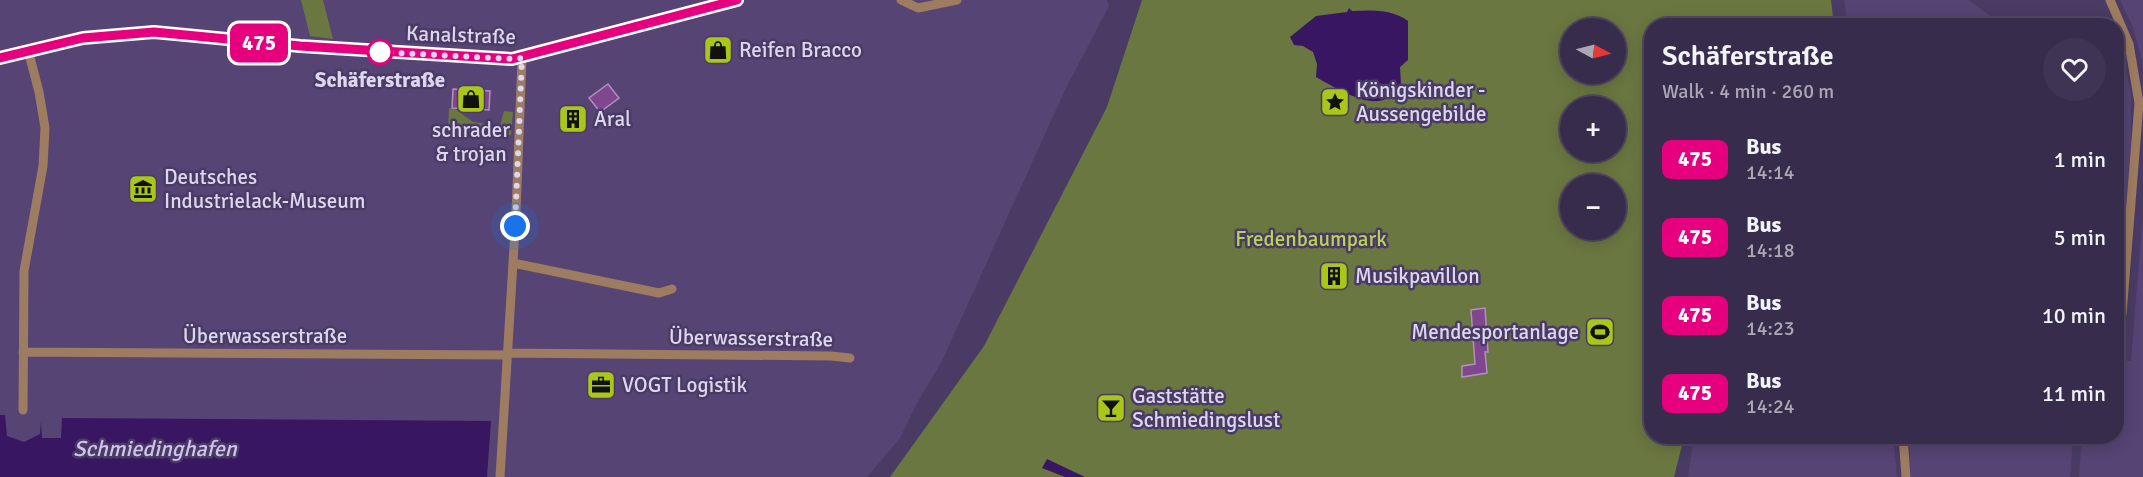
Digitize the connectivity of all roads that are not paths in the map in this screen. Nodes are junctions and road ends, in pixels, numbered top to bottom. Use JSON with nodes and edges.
{"nodes":[{"id":1,"x":737,"y":0,"type":"edge"},
{"id":2,"x":901,"y":0,"type":"edge"},
{"id":3,"x":957,"y":0,"type":"edge"},
{"id":4,"x":2110,"y":0,"type":"edge"},
{"id":5,"x":2117,"y":18,"type":"edge"},
{"id":6,"x":2124,"y":34,"type":"edge"},
{"id":7,"x":28,"y":50,"type":"junction"},
{"id":8,"x":0,"y":58,"type":"edge"},
{"id":9,"x":522,"y":58,"type":"junction"},
{"id":10,"x":513,"y":263,"type":"junction"},
{"id":11,"x":672,"y":289,"type":"dead end"},
{"id":12,"x":2124,"y":289,"type":"edge"},
{"id":13,"x":23,"y":352,"type":"junction"},
{"id":14,"x":508,"y":354,"type":"junction"},
{"id":15,"x":850,"y":358,"type":"dead end"},
{"id":16,"x":23,"y":410,"type":"dead end"},
{"id":17,"x":1904,"y":444,"type":"edge"},
{"id":18,"x":500,"y":477,"type":"edge"},
{"id":19,"x":1906,"y":477,"type":"edge"}],
"edges":[{"from":1,"to":9,"type":"main road","name":"Kanalstraße"},
{"from":2,"to":3,"type":"street"},
{"from":4,"to":5,"type":"street"},
{"from":6,"to":12,"type":"street"},
{"from":7,"to":8,"type":"main road","name":"Kanalstraße"},
{"from":7,"to":9,"type":"main road","name":"Kanalstraße"},
{"from":7,"to":13,"type":"street"},
{"from":9,"to":10,"type":"street"},
{"from":10,"to":11,"type":"street"},
{"from":10,"to":14,"type":"street"},
{"from":13,"to":14,"type":"street","name":"Überwasserstraße"},
{"from":13,"to":16,"type":"street"},
{"from":14,"to":15,"type":"street","name":"Überwasserstraße"},
{"from":14,"to":18,"type":"street"},
{"from":17,"to":19,"type":"street"}]}
